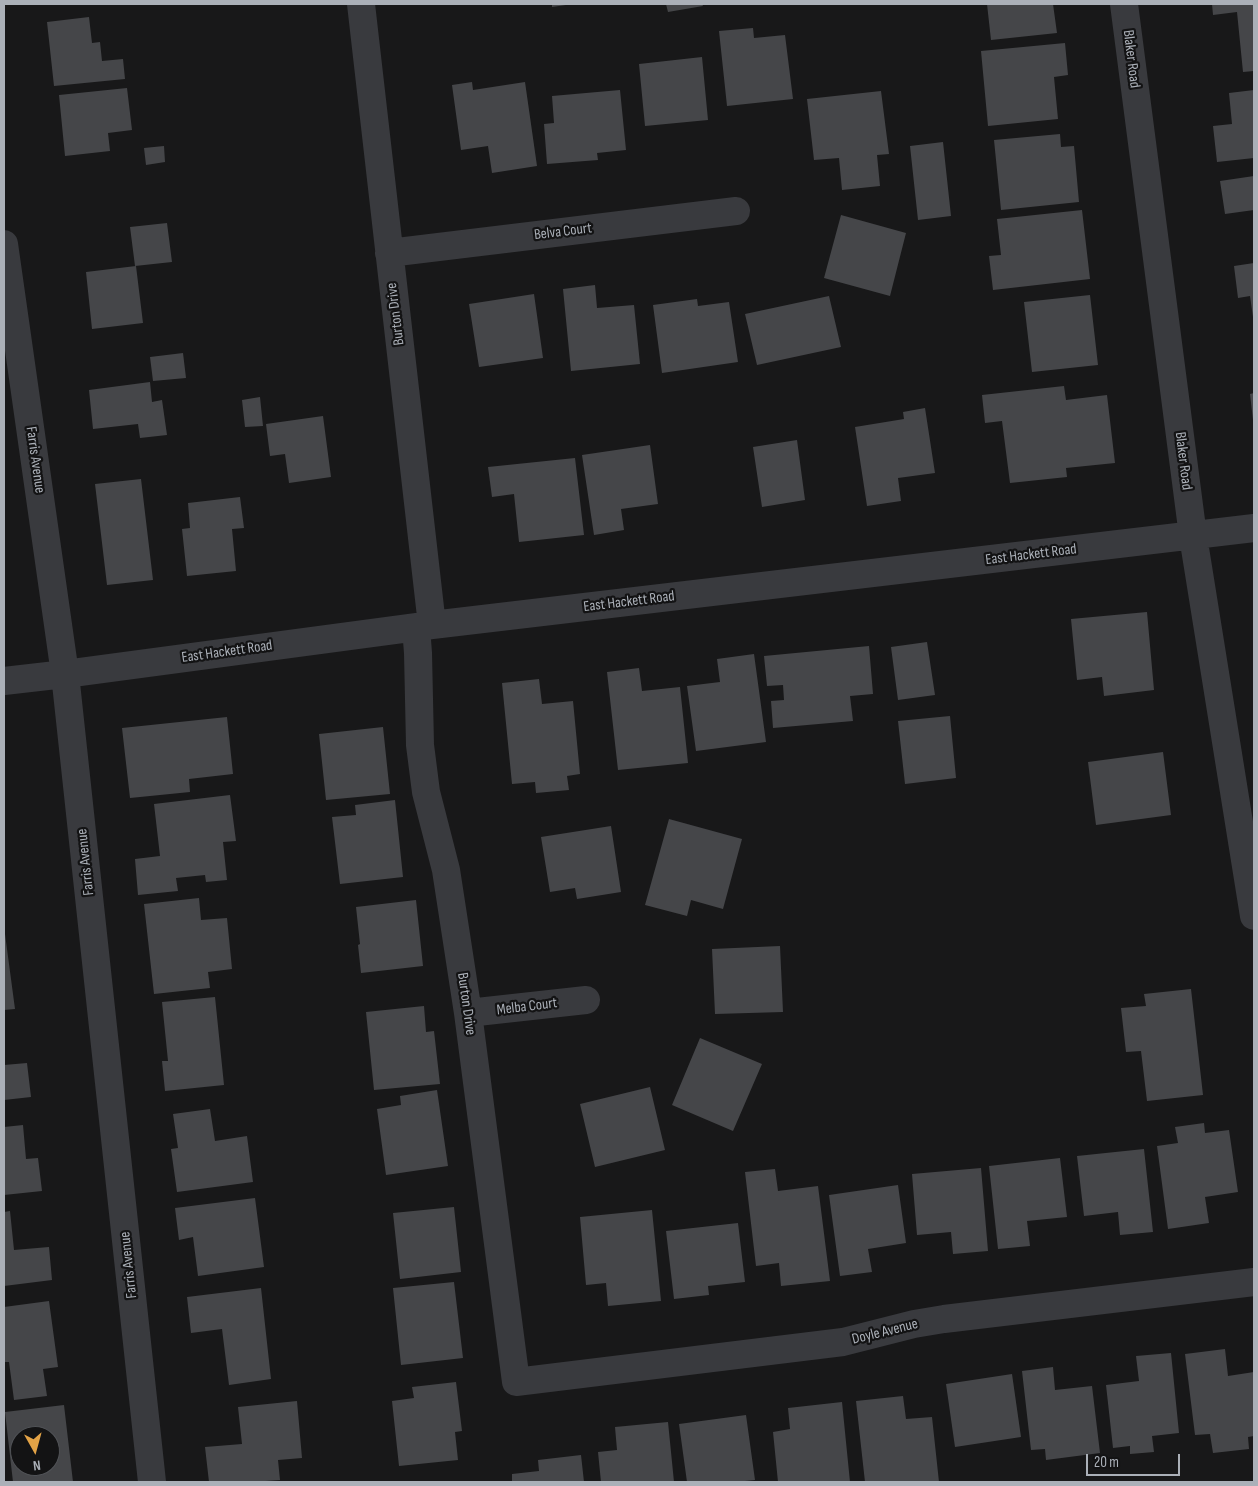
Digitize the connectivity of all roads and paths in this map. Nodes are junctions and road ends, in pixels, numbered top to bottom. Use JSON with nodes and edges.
{"nodes":[{"id":1,"x":361,"y":4,"type":"edge"},
{"id":2,"x":1124,"y":4,"type":"edge"},
{"id":3,"x":736,"y":211,"type":"dead end"},
{"id":4,"x":4,"y":244,"type":"edge"},
{"id":5,"x":389,"y":253,"type":"junction"},
{"id":6,"x":1254,"y":528,"type":"edge"},
{"id":7,"x":1193,"y":536,"type":"junction"},
{"id":8,"x":424,"y":626,"type":"junction"},
{"id":9,"x":65,"y":674,"type":"junction"},
{"id":10,"x":4,"y":681,"type":"edge"},
{"id":11,"x":1254,"y":916,"type":"edge"},
{"id":12,"x":586,"y":1000,"type":"dead end"},
{"id":13,"x":468,"y":1013,"type":"junction"},
{"id":14,"x":1254,"y":1282,"type":"edge"},
{"id":15,"x":516,"y":1382,"type":"joint"},
{"id":16,"x":152,"y":1482,"type":"edge"}],
"edges":[{"from":1,"to":5,"type":"street","name":"Burton Drive"},
{"from":2,"to":7,"type":"street","name":"Blaker Road"},
{"from":3,"to":5,"type":"street","name":"Belva Court"},
{"from":4,"to":9,"type":"street","name":"Farris Avenue"},
{"from":5,"to":8,"type":"street","name":"Burton Drive"},
{"from":6,"to":7,"type":"street","name":"East Hackett Road"},
{"from":7,"to":8,"type":"street","name":"East Hackett Road"},
{"from":7,"to":11,"type":"street","name":"Blaker Road"},
{"from":8,"to":9,"type":"street","name":"East Hackett Road"},
{"from":8,"to":13,"type":"street","name":"Burton Drive"},
{"from":9,"to":10,"type":"street","name":"East Hackett Road"},
{"from":9,"to":16,"type":"street","name":"Farris Avenue"},
{"from":12,"to":13,"type":"street","name":"Melba Court"},
{"from":13,"to":15,"type":"street","name":"Burton Drive"},
{"from":14,"to":15,"type":"street","name":"Doyle Avenue"}]}
